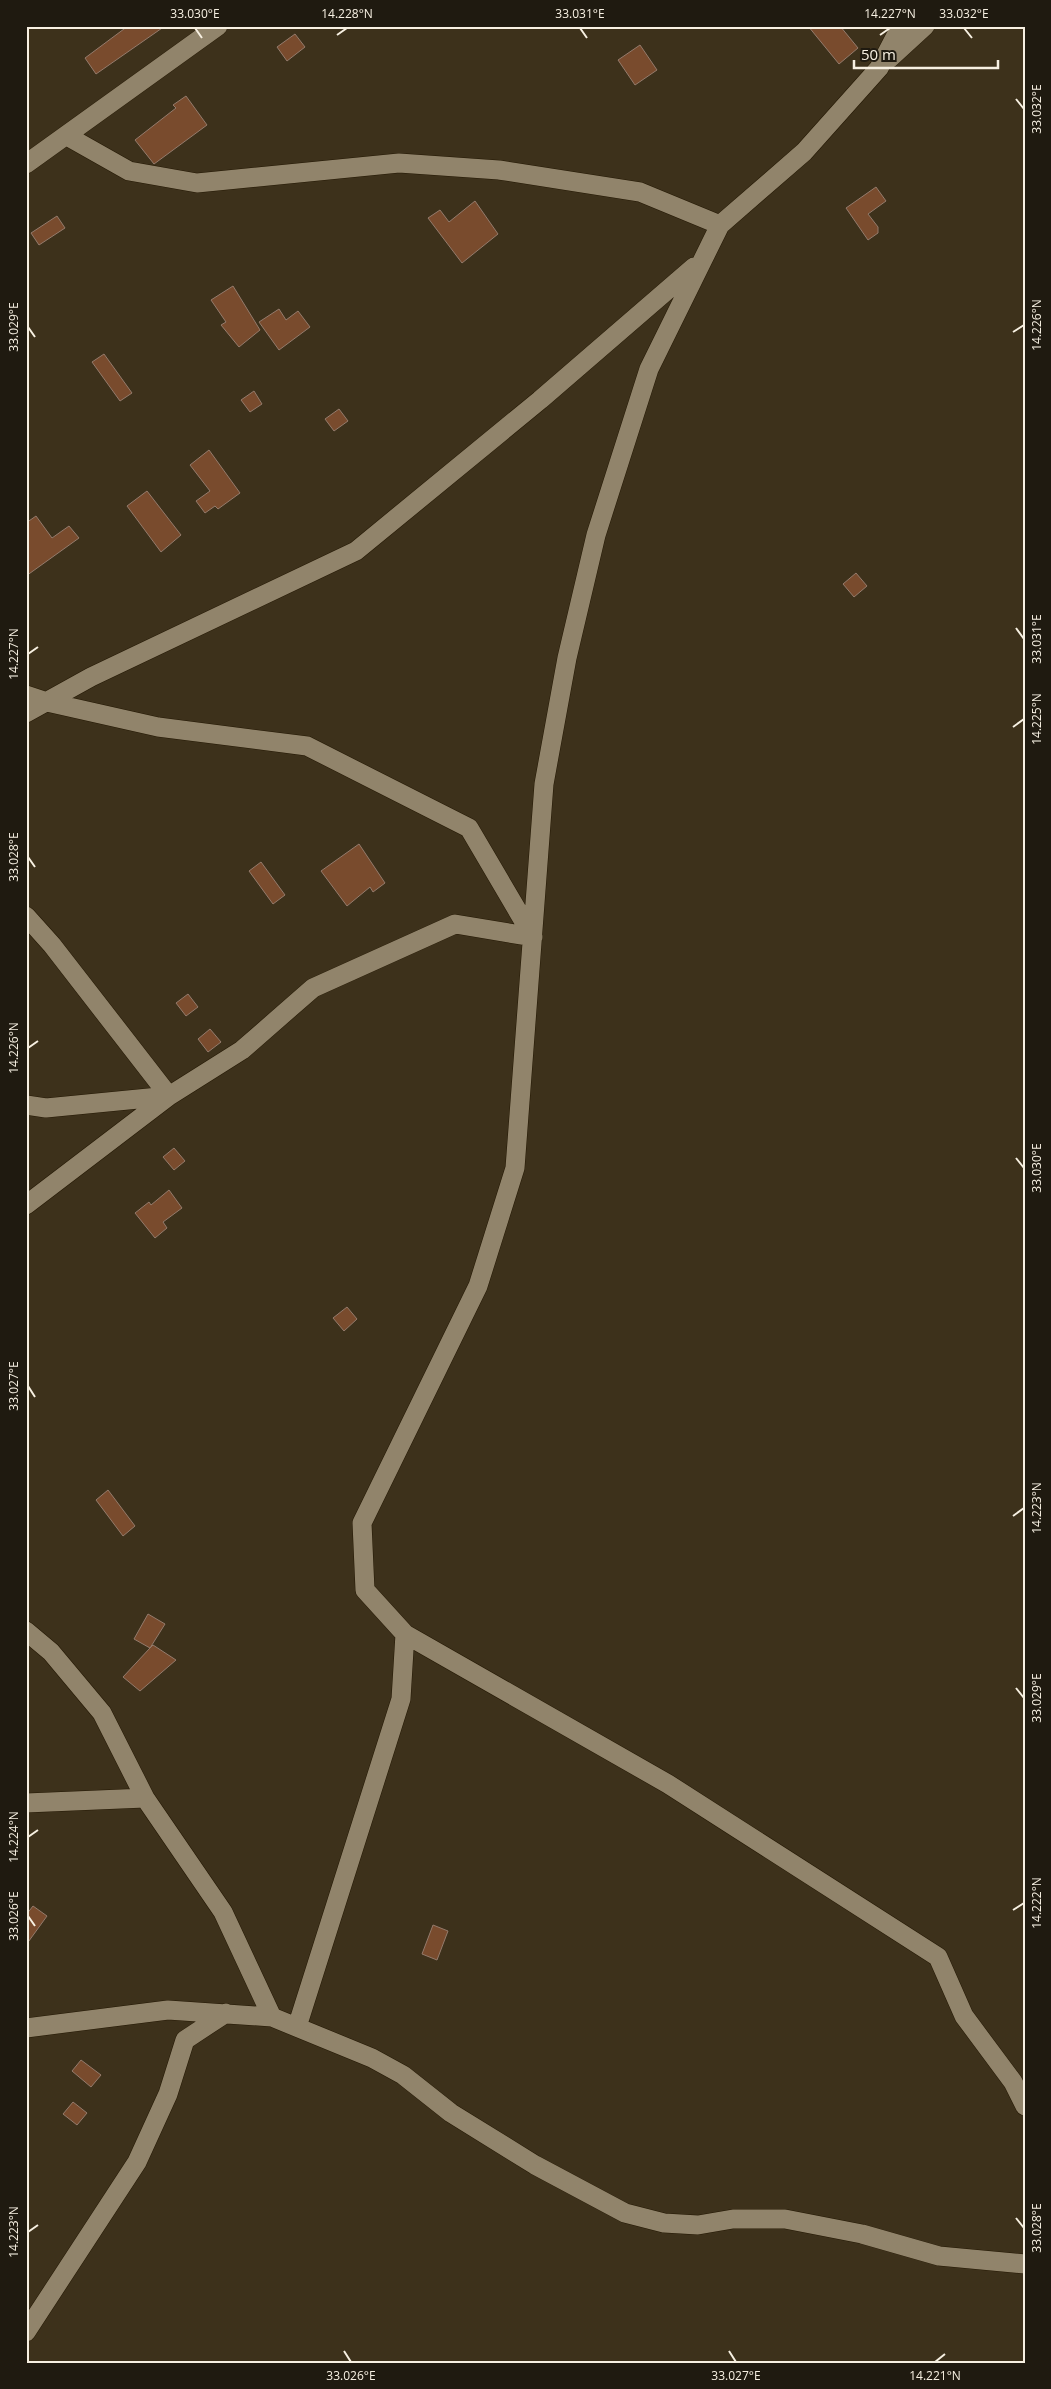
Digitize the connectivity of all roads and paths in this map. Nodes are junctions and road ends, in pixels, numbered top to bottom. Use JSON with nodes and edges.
{"nodes":[{"id":1,"x":218,"y":26,"type":"edge"},
{"id":2,"x":900,"y":26,"type":"edge"},
{"id":3,"x":925,"y":26,"type":"edge"},
{"id":4,"x":879,"y":68,"type":"junction"},
{"id":5,"x":67,"y":136,"type":"junction"},
{"id":6,"x":26,"y":164,"type":"edge"},
{"id":7,"x":720,"y":225,"type":"junction"},
{"id":8,"x":702,"y":260,"type":"junction"},
{"id":9,"x":26,"y":695,"type":"edge"},
{"id":10,"x":47,"y":702,"type":"junction"},
{"id":11,"x":26,"y":713,"type":"edge"},
{"id":12,"x":26,"y":916,"type":"edge"},
{"id":13,"x":532,"y":938,"type":"junction"},
{"id":14,"x":169,"y":1096,"type":"junction"},
{"id":15,"x":26,"y":1105,"type":"edge"},
{"id":16,"x":26,"y":1205,"type":"edge"},
{"id":17,"x":26,"y":1631,"type":"edge"},
{"id":18,"x":405,"y":1634,"type":"junction"},
{"id":19,"x":145,"y":1798,"type":"junction"},
{"id":20,"x":26,"y":1803,"type":"edge"},
{"id":21,"x":226,"y":2014,"type":"junction"},
{"id":22,"x":272,"y":2017,"type":"junction"},
{"id":23,"x":297,"y":2027,"type":"junction"},
{"id":24,"x":26,"y":2028,"type":"edge"},
{"id":25,"x":1025,"y":2106,"type":"edge"},
{"id":26,"x":1025,"y":2264,"type":"edge"},
{"id":27,"x":26,"y":2332,"type":"edge"}],
"edges":[{"from":1,"to":5,"type":"street"},
{"from":2,"to":4,"type":"street"},
{"from":3,"to":4,"type":"street"},
{"from":4,"to":7,"type":"street"},
{"from":5,"to":6,"type":"street"},
{"from":5,"to":7,"type":"street"},
{"from":7,"to":8,"type":"street"},
{"from":8,"to":10,"type":"street"},
{"from":8,"to":13,"type":"street"},
{"from":9,"to":10,"type":"street"},
{"from":10,"to":11,"type":"street"},
{"from":10,"to":13,"type":"street"},
{"from":12,"to":14,"type":"street"},
{"from":13,"to":14,"type":"street"},
{"from":13,"to":18,"type":"street"},
{"from":14,"to":15,"type":"street"},
{"from":14,"to":16,"type":"street"},
{"from":17,"to":19,"type":"street"},
{"from":18,"to":23,"type":"street"},
{"from":18,"to":25,"type":"street"},
{"from":19,"to":20,"type":"street"},
{"from":19,"to":22,"type":"street"},
{"from":21,"to":22,"type":"street"},
{"from":21,"to":24,"type":"street"},
{"from":21,"to":27,"type":"street"},
{"from":22,"to":23,"type":"street"},
{"from":23,"to":26,"type":"street"}]}
